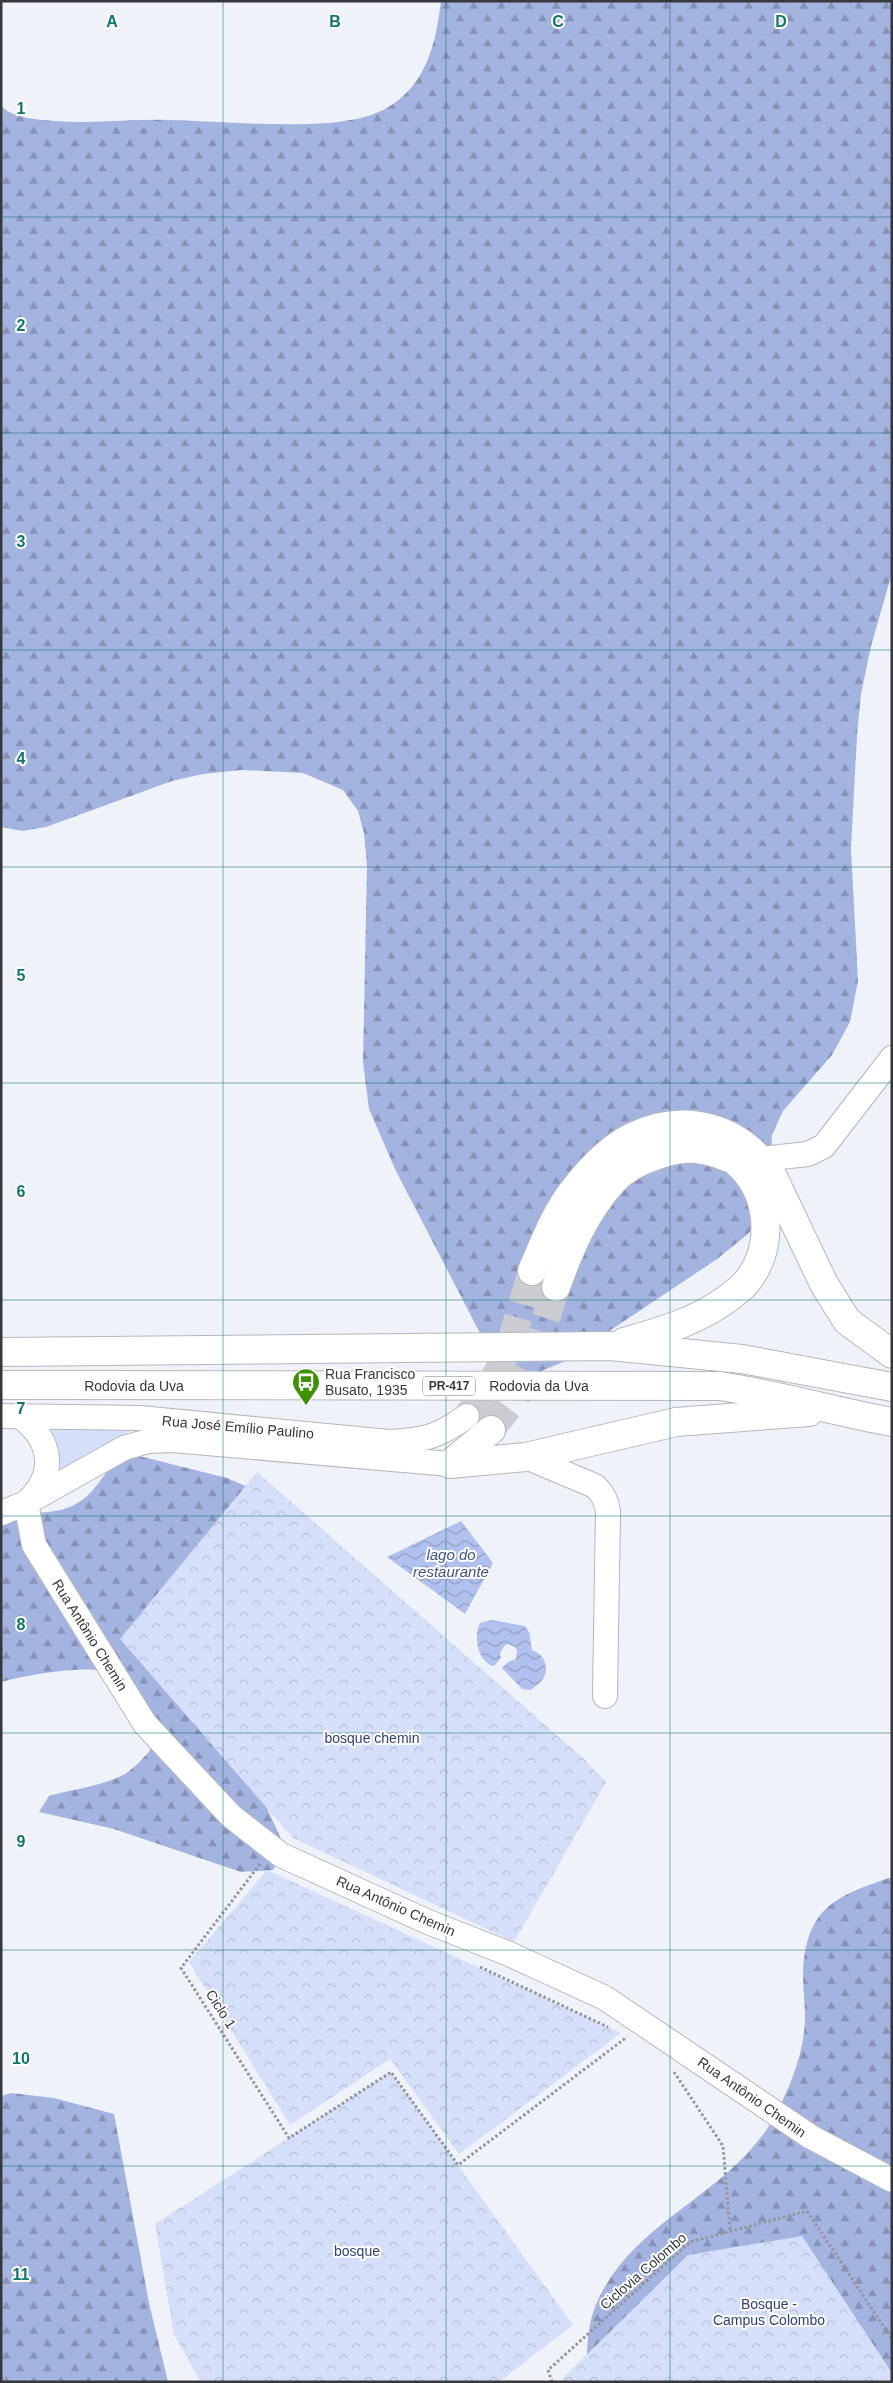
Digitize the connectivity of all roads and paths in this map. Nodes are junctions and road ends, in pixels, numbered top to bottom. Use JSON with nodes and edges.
{"nodes":[{"id":1,"x":892,"y":1058,"type":"edge"},
{"id":2,"x":761,"y":1159,"type":"junction"},
{"id":3,"x":532,"y":1271,"type":"tunnel mouth"},
{"id":4,"x":556,"y":1287,"type":"tunnel mouth"},
{"id":5,"x":610,"y":1346,"type":"junction"},
{"id":6,"x":1,"y":1352,"type":"edge"},
{"id":7,"x":892,"y":1354,"type":"edge"},
{"id":8,"x":1,"y":1385,"type":"edge"},
{"id":9,"x":892,"y":1387,"type":"edge"},
{"id":10,"x":830,"y":1410,"type":"junction"},
{"id":11,"x":468,"y":1416,"type":"tunnel mouth"},
{"id":12,"x":11,"y":1417,"type":"edge"},
{"id":13,"x":892,"y":1422,"type":"edge"},
{"id":14,"x":491,"y":1430,"type":"tunnel mouth"},
{"id":15,"x":526,"y":1458,"type":"junction"},
{"id":16,"x":450,"y":1464,"type":"junction"},
{"id":17,"x":26,"y":1503,"type":"junction"},
{"id":18,"x":1,"y":1513,"type":"edge"},
{"id":19,"x":605,"y":1696,"type":"dead end"},
{"id":20,"x":269,"y":1868,"type":"dead end"},
{"id":21,"x":475,"y":1965,"type":"dead end"},
{"id":22,"x":610,"y":2028,"type":"dead end"},
{"id":23,"x":619,"y":2032,"type":"dead end"},
{"id":24,"x":628,"y":2036,"type":"junction"},
{"id":25,"x":635,"y":2041,"type":"dead end"},
{"id":26,"x":682,"y":2049,"type":"junction"},
{"id":27,"x":892,"y":2180,"type":"edge"},
{"id":28,"x":730,"y":2231,"type":"junction"},
{"id":29,"x":892,"y":2340,"type":"edge"},
{"id":30,"x":552,"y":2382,"type":"edge"}],
"edges":[{"from":1,"to":2,"type":"street"},
{"from":2,"to":3,"type":"main road"},
{"from":2,"to":7,"type":"main road"},
{"from":4,"to":5,"type":"main road"},
{"from":5,"to":6,"type":"main road"},
{"from":5,"to":9,"type":"main road"},
{"from":8,"to":10,"type":"main road","name":"Rodovia da Uva","number":"PR-417"},
{"from":10,"to":13,"type":"main road","name":"Rodovia da Uva","number":"PR-417"},
{"from":10,"to":15,"type":"main road"},
{"from":11,"to":12,"type":"street","name":"Rua José Emílio Paulino"},
{"from":12,"to":17,"type":"street"},
{"from":14,"to":16,"type":"main road"},
{"from":15,"to":16,"type":"main road"},
{"from":15,"to":19,"type":"street"},
{"from":16,"to":17,"type":"street","name":"Rua José Emílio Paulino"},
{"from":17,"to":18,"type":"street","name":"Rua José Emílio Paulino"},
{"from":17,"to":26,"type":"street","name":"Rua Antônio Chemin"},
{"from":20,"to":24,"type":"path","name":"Ciclo 1"},
{"from":21,"to":22,"type":"path"},
{"from":23,"to":24,"type":"path"},
{"from":24,"to":25,"type":"path"},
{"from":26,"to":27,"type":"street","name":"Rua Antônio Chemin"},
{"from":26,"to":28,"type":"path"},
{"from":28,"to":29,"type":"path","name":"Ciclovia Colombo"},
{"from":28,"to":30,"type":"path","name":"Ciclovia Colombo"}]}
